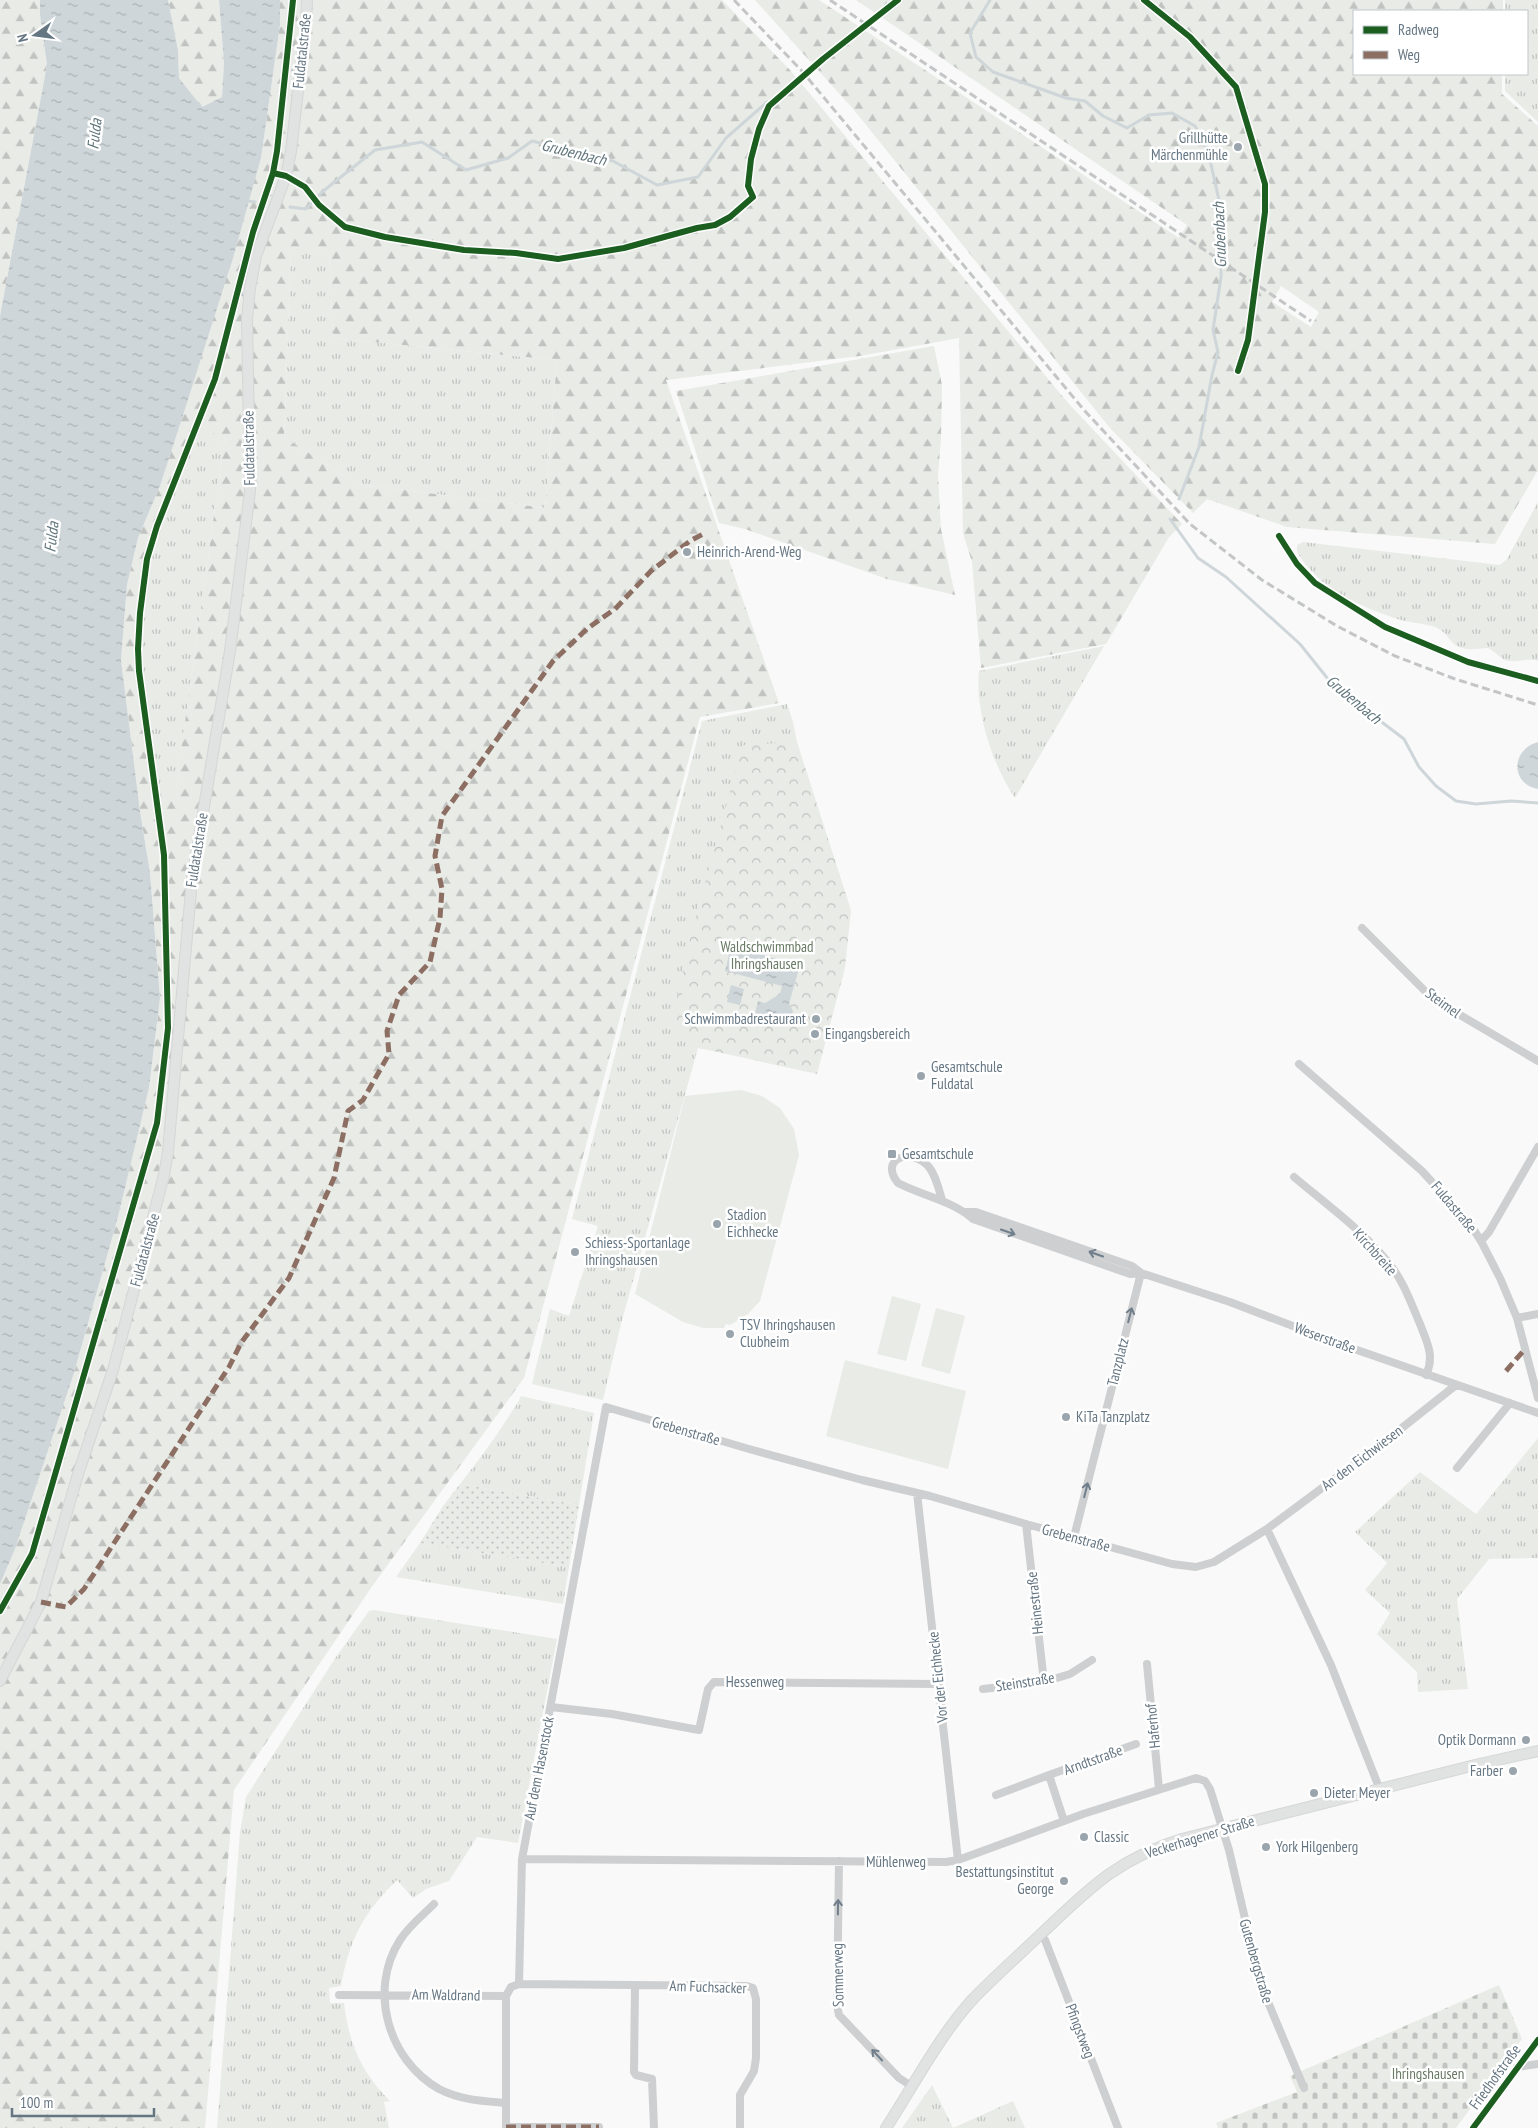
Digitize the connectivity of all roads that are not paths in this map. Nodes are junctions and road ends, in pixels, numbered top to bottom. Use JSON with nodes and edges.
{"nodes":[{"id":1,"x":307,"y":0,"type":"edge"},
{"id":2,"x":1362,"y":928,"type":"dead end"},
{"id":3,"x":1538,"y":1061,"type":"edge"},
{"id":4,"x":1299,"y":1064,"type":"dead end"},
{"id":5,"x":1538,"y":1147,"type":"edge"},
{"id":6,"x":1294,"y":1177,"type":"dead end"},
{"id":7,"x":942,"y":1200,"type":"junction"},
{"id":8,"x":1481,"y":1240,"type":"junction"},
{"id":9,"x":1140,"y":1273,"type":"junction"},
{"id":10,"x":1538,"y":1314,"type":"edge"},
{"id":11,"x":1517,"y":1318,"type":"junction"},
{"id":12,"x":1426,"y":1375,"type":"junction"},
{"id":13,"x":1456,"y":1385,"type":"junction"},
{"id":14,"x":1538,"y":1398,"type":"edge"},
{"id":15,"x":1510,"y":1402,"type":"junction"},
{"id":16,"x":606,"y":1407,"type":"joint"},
{"id":17,"x":1538,"y":1413,"type":"edge"},
{"id":18,"x":1457,"y":1468,"type":"dead end"},
{"id":19,"x":917,"y":1493,"type":"junction"},
{"id":20,"x":1026,"y":1524,"type":"junction"},
{"id":21,"x":1267,"y":1529,"type":"junction"},
{"id":22,"x":1074,"y":1537,"type":"junction"},
{"id":23,"x":1092,"y":1660,"type":"dead end"},
{"id":24,"x":1146,"y":1664,"type":"dead end"},
{"id":25,"x":0,"y":1681,"type":"edge"},
{"id":26,"x":1044,"y":1682,"type":"junction"},
{"id":27,"x":938,"y":1684,"type":"junction"},
{"id":28,"x":984,"y":1689,"type":"dead end"},
{"id":29,"x":551,"y":1707,"type":"junction"},
{"id":30,"x":1136,"y":1744,"type":"dead end"},
{"id":31,"x":1538,"y":1751,"type":"edge"},
{"id":32,"x":1049,"y":1775,"type":"junction"},
{"id":33,"x":1159,"y":1789,"type":"junction"},
{"id":34,"x":1380,"y":1790,"type":"junction"},
{"id":35,"x":996,"y":1795,"type":"dead end"},
{"id":36,"x":1064,"y":1821,"type":"junction"},
{"id":37,"x":1223,"y":1829,"type":"junction"},
{"id":38,"x":522,"y":1859,"type":"junction"},
{"id":39,"x":958,"y":1860,"type":"junction"},
{"id":40,"x":839,"y":1861,"type":"junction"},
{"id":41,"x":434,"y":1904,"type":"dead end"},
{"id":42,"x":1040,"y":1935,"type":"junction"},
{"id":43,"x":518,"y":1984,"type":"junction"},
{"id":44,"x":635,"y":1985,"type":"junction"},
{"id":45,"x":339,"y":1995,"type":"dead end"},
{"id":46,"x":385,"y":1995,"type":"junction"},
{"id":47,"x":506,"y":1996,"type":"junction"},
{"id":48,"x":1538,"y":2040,"type":"edge"},
{"id":49,"x":1538,"y":2064,"type":"edge"},
{"id":50,"x":1518,"y":2067,"type":"junction"},
{"id":51,"x":913,"y":2087,"type":"junction"},
{"id":52,"x":1304,"y":2088,"type":"dead end"},
{"id":53,"x":506,"y":2103,"type":"junction"},
{"id":54,"x":506,"y":2127,"type":"edge"},
{"id":55,"x":599,"y":2127,"type":"edge"},
{"id":56,"x":654,"y":2128,"type":"edge"},
{"id":57,"x":740,"y":2128,"type":"edge"},
{"id":58,"x":886,"y":2128,"type":"edge"},
{"id":59,"x":1118,"y":2128,"type":"edge"},
{"id":60,"x":1473,"y":2128,"type":"edge"}],
"edges":[{"from":1,"to":25,"type":"main road","name":"Fuldatalstraße"},
{"from":2,"to":3,"type":"street","name":"Steimel"},
{"from":4,"to":8,"type":"street","name":"Fuldastraße"},
{"from":5,"to":8,"type":"street"},
{"from":6,"to":12,"type":"street","name":"Kirchbreite"},
{"from":7,"to":7,"type":"street","name":"Weserstraße"},
{"from":7,"to":9,"type":"street","name":"Weserstraße"},
{"from":8,"to":11,"type":"street","name":"Fuldastraße"},
{"from":9,"to":12,"type":"street","name":"Weserstraße"},
{"from":22,"to":9,"type":"street","name":"Tanzplatz","one_way":true},
{"from":10,"to":11,"type":"street"},
{"from":11,"to":14,"type":"street","name":"Fuldastraße"},
{"from":12,"to":13,"type":"street","name":"Weserstraße"},
{"from":13,"to":15,"type":"street","name":"Weserstraße"},
{"from":13,"to":21,"type":"street","name":"An den Eichwiesen"},
{"from":15,"to":17,"type":"street","name":"Weserstraße"},
{"from":15,"to":18,"type":"street"},
{"from":16,"to":19,"type":"street","name":"Grebenstraße"},
{"from":16,"to":29,"type":"street","name":"Auf dem Hasenstock"},
{"from":19,"to":20,"type":"street","name":"Grebenstraße"},
{"from":19,"to":27,"type":"street","name":"Vor der Eichhecke"},
{"from":20,"to":22,"type":"street","name":"Grebenstraße"},
{"from":20,"to":26,"type":"street","name":"Heinestraße"},
{"from":21,"to":22,"type":"street","name":"Grebenstraße"},
{"from":21,"to":34,"type":"street"},
{"from":23,"to":26,"type":"street","name":"Steinstraße"},
{"from":24,"to":33,"type":"street","name":"Haferhof"},
{"from":26,"to":28,"type":"street","name":"Steinstraße"},
{"from":27,"to":29,"type":"street","name":"Hessenweg"},
{"from":27,"to":39,"type":"street","name":"Vor der Eichhecke"},
{"from":29,"to":38,"type":"street","name":"Auf dem Hasenstock"},
{"from":30,"to":32,"type":"street","name":"Arndtstraße"},
{"from":31,"to":34,"type":"main road","name":"Veckerhagener Straße"},
{"from":32,"to":35,"type":"street","name":"Arndtstraße"},
{"from":32,"to":36,"type":"street","name":"Arndtstraße"},
{"from":33,"to":36,"type":"street","name":"Mühlenweg"},
{"from":33,"to":37,"type":"street","name":"Mühlenweg"},
{"from":34,"to":37,"type":"main road","name":"Veckerhagener Straße"},
{"from":36,"to":39,"type":"street","name":"Mühlenweg"},
{"from":37,"to":42,"type":"main road","name":"Veckerhagener Straße"},
{"from":37,"to":52,"type":"street","name":"Gutenbergstraße"},
{"from":38,"to":40,"type":"street","name":"Mühlenweg"},
{"from":38,"to":43,"type":"street","name":"Auf dem Hasenstock"},
{"from":39,"to":40,"type":"street","name":"Mühlenweg"},
{"from":51,"to":40,"type":"street","name":"Sommerweg","one_way":true},
{"from":41,"to":46,"type":"street"},
{"from":42,"to":51,"type":"main road","name":"Veckerhagener Straße"},
{"from":42,"to":59,"type":"street","name":"Pfingstweg"},
{"from":43,"to":44,"type":"street","name":"Am Fuchsacker"},
{"from":43,"to":47,"type":"street"},
{"from":44,"to":56,"type":"street"},
{"from":44,"to":57,"type":"street","name":"Am Fuchsacker"},
{"from":45,"to":46,"type":"street","name":"Am Waldrand"},
{"from":46,"to":47,"type":"street","name":"Am Waldrand"},
{"from":46,"to":53,"type":"street"},
{"from":47,"to":53,"type":"street"},
{"from":48,"to":50,"type":"street","name":"Friedhofstraße"},
{"from":49,"to":50,"type":"street"},
{"from":50,"to":60,"type":"street","name":"Friedhofstraße"},
{"from":51,"to":58,"type":"main road","name":"Veckerhagener Straße"},
{"from":53,"to":54,"type":"street"},
{"from":54,"to":55,"type":"street"}]}
